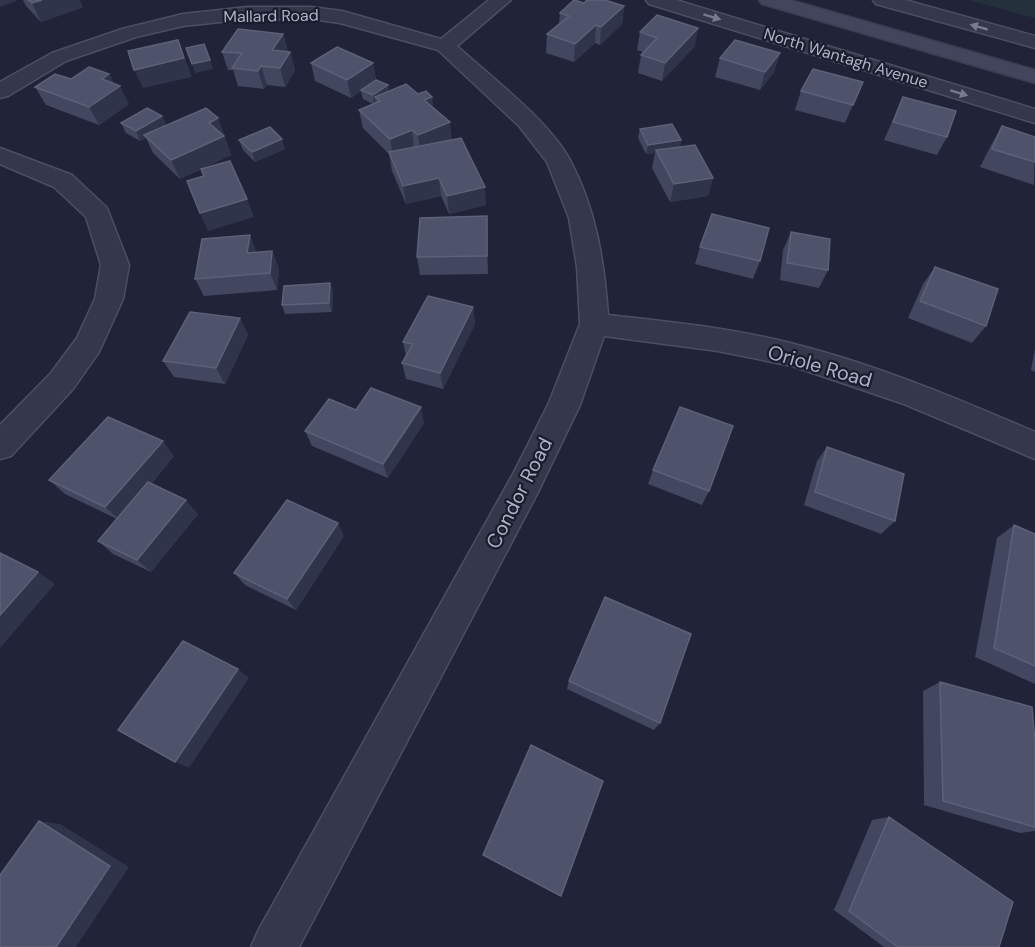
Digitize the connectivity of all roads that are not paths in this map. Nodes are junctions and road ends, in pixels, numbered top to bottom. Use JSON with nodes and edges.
{"nodes":[{"id":1,"x":501,"y":0,"type":"edge"},
{"id":2,"x":656,"y":0,"type":"edge"},
{"id":3,"x":769,"y":0,"type":"edge"},
{"id":4,"x":883,"y":0,"type":"edge"},
{"id":5,"x":1035,"y":42,"type":"edge"},
{"id":6,"x":445,"y":46,"type":"junction"},
{"id":7,"x":1035,"y":77,"type":"edge"},
{"id":8,"x":0,"y":91,"type":"edge"},
{"id":9,"x":1035,"y":116,"type":"edge"},
{"id":10,"x":0,"y":155,"type":"edge"},
{"id":11,"x":594,"y":324,"type":"junction"},
{"id":12,"x":0,"y":446,"type":"edge"},
{"id":13,"x":1035,"y":446,"type":"edge"},
{"id":14,"x":274,"y":947,"type":"edge"}],
"edges":[{"from":1,"to":6,"type":"street"},
{"from":2,"to":9,"type":"street","name":"North Wantagh Avenue","one_way":true},
{"from":3,"to":7,"type":"main road","name":"North Wantagh Avenue"},
{"from":5,"to":4,"type":"street","one_way":true},
{"from":6,"to":8,"type":"street","name":"Mallard Road"},
{"from":6,"to":11,"type":"street","name":"Condor Road"},
{"from":10,"to":12,"type":"street"},
{"from":11,"to":13,"type":"street","name":"Oriole Road"},
{"from":11,"to":14,"type":"street","name":"Condor Road"}]}
